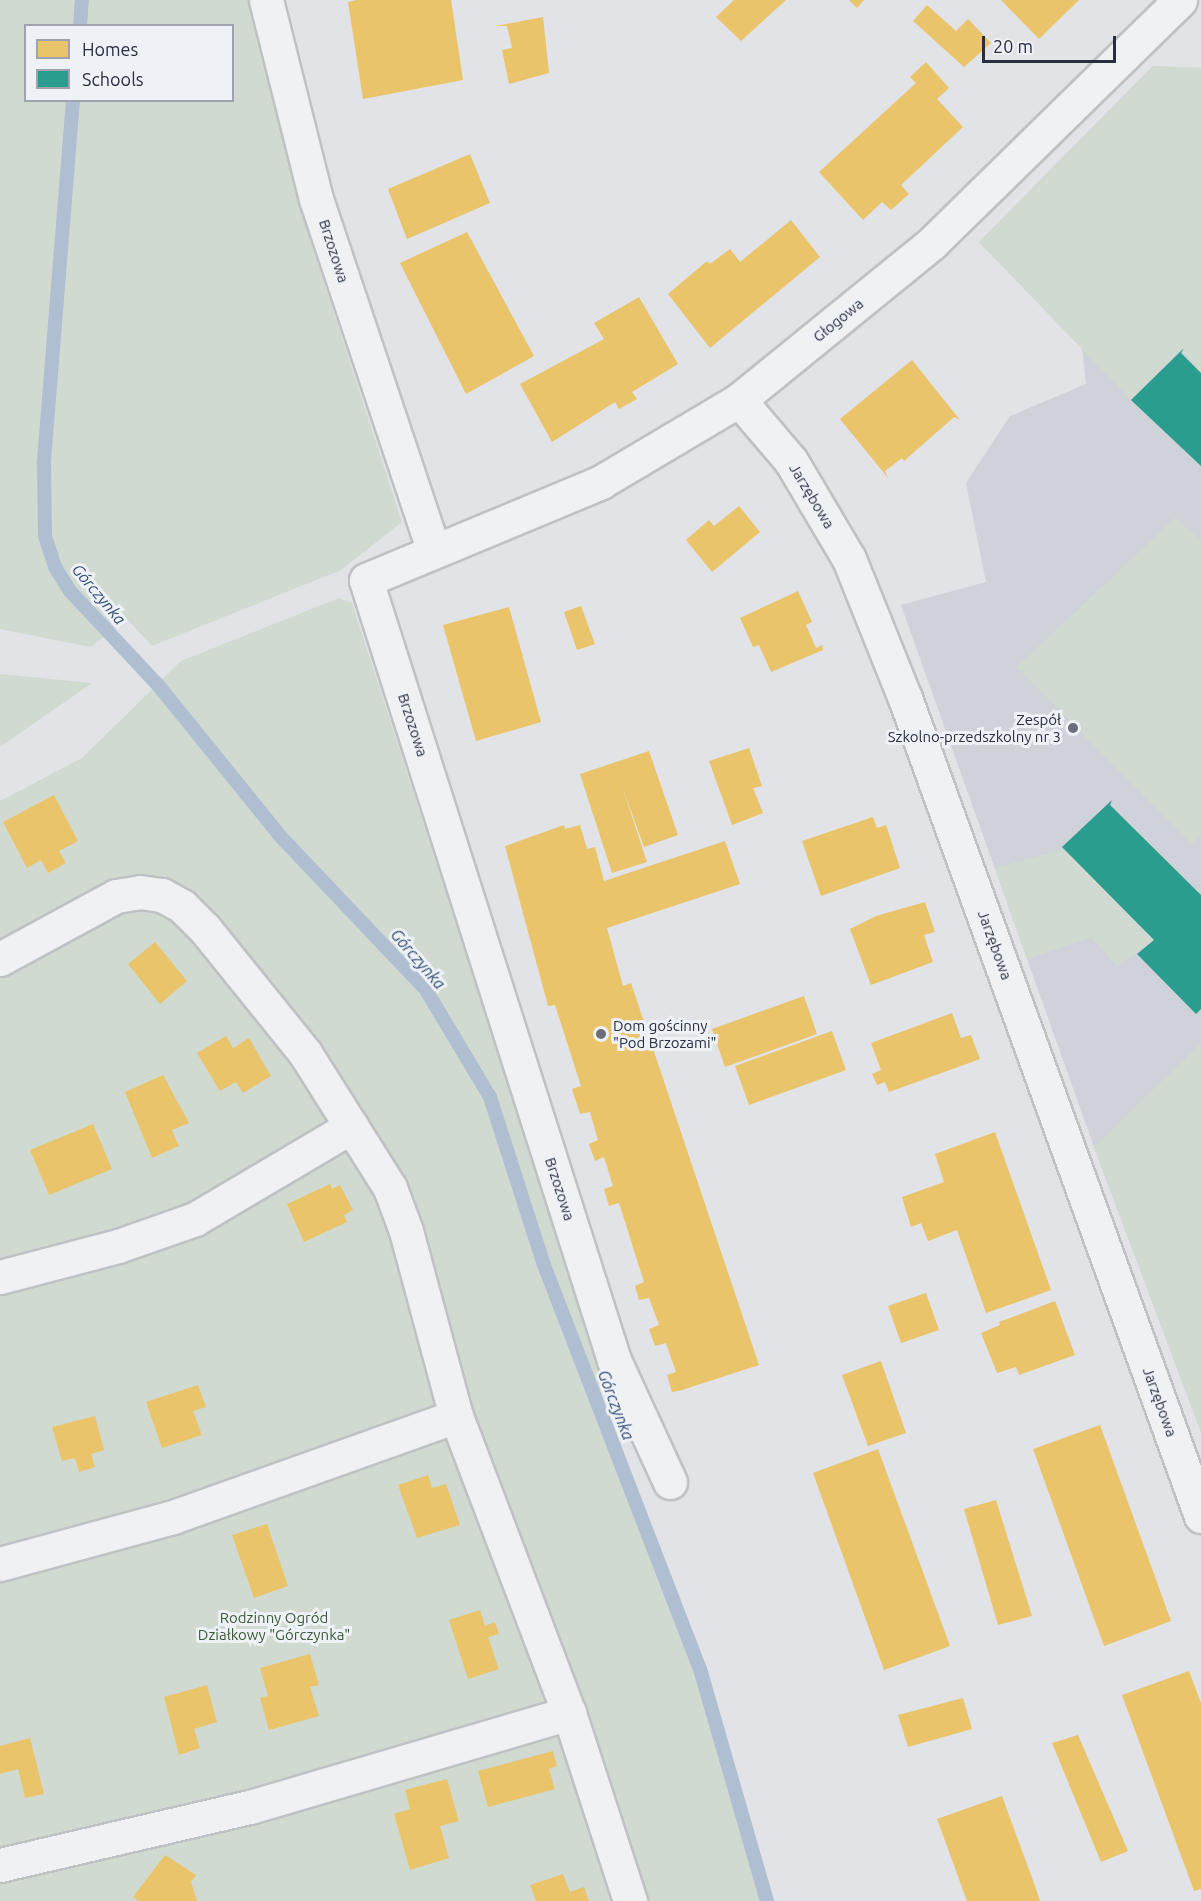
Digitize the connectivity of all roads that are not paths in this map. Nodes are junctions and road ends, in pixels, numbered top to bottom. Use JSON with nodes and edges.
{"nodes":[{"id":1,"x":266,"y":0,"type":"edge"},
{"id":2,"x":1180,"y":0,"type":"edge"},
{"id":3,"x":739,"y":400,"type":"junction"},
{"id":4,"x":433,"y":549,"type":"junction"},
{"id":5,"x":0,"y":959,"type":"edge"},
{"id":6,"x":352,"y":1126,"type":"junction"},
{"id":7,"x":0,"y":1277,"type":"edge"},
{"id":8,"x":456,"y":1416,"type":"junction"},
{"id":9,"x":670,"y":1482,"type":"dead end"},
{"id":10,"x":1201,"y":1516,"type":"edge"},
{"id":11,"x":0,"y":1564,"type":"edge"},
{"id":12,"x":569,"y":1713,"type":"junction"},
{"id":13,"x":0,"y":1865,"type":"edge"},
{"id":14,"x":630,"y":1901,"type":"edge"}],
"edges":[{"from":1,"to":4,"type":"street","name":"Brzozowa"},
{"from":2,"to":3,"type":"street","name":"Głogowa"},
{"from":3,"to":4,"type":"street","name":"Głogowa"},
{"from":3,"to":10,"type":"street","name":"Jarzębowa"},
{"from":4,"to":9,"type":"street","name":"Brzozowa"},
{"from":5,"to":6,"type":"street"},
{"from":6,"to":7,"type":"street"},
{"from":6,"to":8,"type":"street"},
{"from":8,"to":11,"type":"street"},
{"from":8,"to":12,"type":"street"},
{"from":12,"to":13,"type":"street"},
{"from":12,"to":14,"type":"street"}]}
